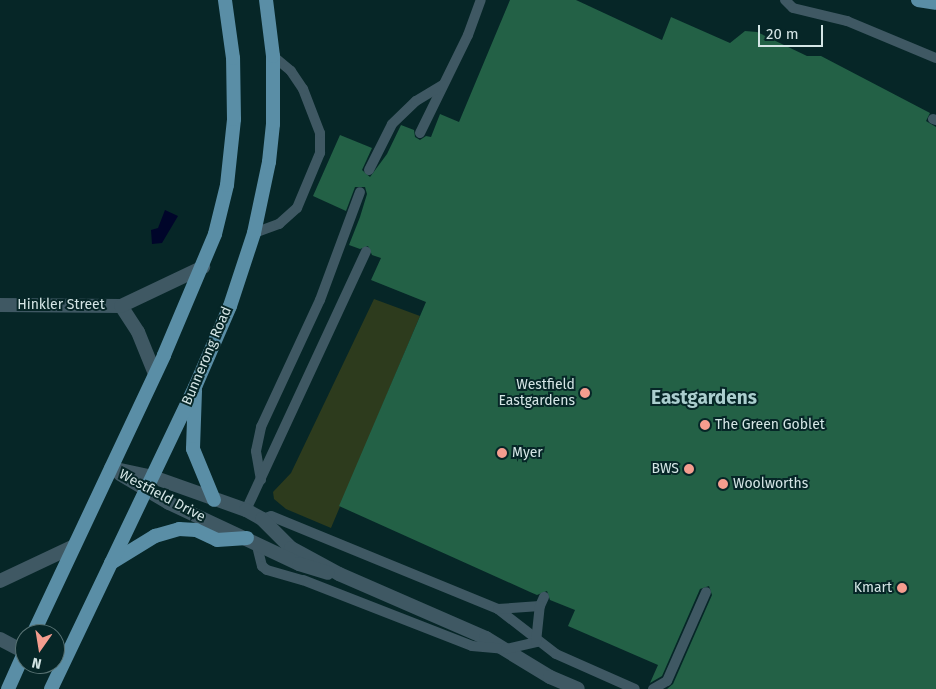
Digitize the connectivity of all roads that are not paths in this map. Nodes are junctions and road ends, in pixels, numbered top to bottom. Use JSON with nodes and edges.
{"nodes":[{"id":1,"x":224,"y":0,"type":"edge"},
{"id":2,"x":266,"y":0,"type":"edge"},
{"id":3,"x":482,"y":0,"type":"edge"},
{"id":4,"x":785,"y":0,"type":"edge"},
{"id":5,"x":918,"y":0,"type":"edge"},
{"id":6,"x":936,"y":4,"type":"edge"},
{"id":7,"x":273,"y":56,"type":"junction"},
{"id":8,"x":936,"y":58,"type":"edge"},
{"id":9,"x":443,"y":85,"type":"junction"},
{"id":10,"x":420,"y":133,"type":"dead end"},
{"id":11,"x":369,"y":170,"type":"dead end"},
{"id":12,"x":360,"y":192,"type":"dead end"},
{"id":13,"x":254,"y":233,"type":"junction"},
{"id":14,"x":366,"y":252,"type":"dead end"},
{"id":15,"x":203,"y":267,"type":"junction"},
{"id":16,"x":0,"y":305,"type":"edge"},
{"id":17,"x":121,"y":306,"type":"junction"},
{"id":18,"x":155,"y":374,"type":"junction"},
{"id":19,"x":195,"y":387,"type":"junction"},
{"id":20,"x":110,"y":468,"type":"junction"},
{"id":21,"x":153,"y":477,"type":"junction"},
{"id":22,"x":261,"y":480,"type":"junction"},
{"id":23,"x":146,"y":491,"type":"junction"},
{"id":24,"x":214,"y":500,"type":"junction"},
{"id":25,"x":246,"y":510,"type":"junction"},
{"id":26,"x":262,"y":520,"type":"junction"},
{"id":27,"x":251,"y":540,"type":"junction"},
{"id":28,"x":74,"y":546,"type":"junction"},
{"id":29,"x":111,"y":563,"type":"junction"},
{"id":30,"x":338,"y":574,"type":"junction"},
{"id":31,"x":0,"y":580,"type":"edge"},
{"id":32,"x":706,"y":592,"type":"dead end"},
{"id":33,"x":498,"y":609,"type":"junction"},
{"id":34,"x":38,"y":624,"type":"edge"},
{"id":35,"x":0,"y":639,"type":"edge"},
{"id":36,"x":536,"y":642,"type":"junction"},
{"id":37,"x":15,"y":646,"type":"edge"},
{"id":38,"x":15,"y":673,"type":"edge"},
{"id":39,"x":8,"y":689,"type":"edge"},
{"id":40,"x":52,"y":689,"type":"edge"},
{"id":41,"x":578,"y":689,"type":"edge"},
{"id":42,"x":635,"y":689,"type":"edge"},
{"id":43,"x":653,"y":689,"type":"edge"}],
"edges":[{"from":1,"to":15,"type":"main road"},
{"from":2,"to":7,"type":"main road","name":"Bunnerong Road"},
{"from":3,"to":9,"type":"lane"},
{"from":4,"to":8,"type":"lane"},
{"from":5,"to":6,"type":"main road"},
{"from":7,"to":13,"type":"main road","name":"Bunnerong Road"},
{"from":7,"to":13,"type":"lane"},
{"from":9,"to":10,"type":"lane"},
{"from":9,"to":11,"type":"lane"},
{"from":12,"to":22,"type":"lane"},
{"from":13,"to":19,"type":"main road","name":"Bunnerong Road"},
{"from":14,"to":22,"type":"lane"},
{"from":15,"to":17,"type":"street","name":"Hinkler Street"},
{"from":15,"to":18,"type":"main road"},
{"from":16,"to":17,"type":"street","name":"Hinkler Street"},
{"from":17,"to":18,"type":"street","name":"Hinkler Street"},
{"from":18,"to":20,"type":"main road"},
{"from":19,"to":21,"type":"main road","name":"Bunnerong Road"},
{"from":19,"to":24,"type":"main road"},
{"from":20,"to":21,"type":"street","name":"Westfield Drive"},
{"from":20,"to":23,"type":"street","name":"Westfield Drive"},
{"from":20,"to":28,"type":"main road"},
{"from":21,"to":23,"type":"main road","name":"Bunnerong Road"},
{"from":21,"to":24,"type":"street","name":"Westfield Drive"},
{"from":22,"to":25,"type":"lane"},
{"from":23,"to":27,"type":"street","name":"Westfield Drive"},
{"from":23,"to":29,"type":"main road","name":"Bunnerong Road"},
{"from":24,"to":25,"type":"street","name":"Westfield Drive"},
{"from":25,"to":26,"type":"street","name":"Westfield Drive"},
{"from":26,"to":30,"type":"street","name":"Westfield Drive"},
{"from":26,"to":33,"type":"lane"},
{"from":27,"to":29,"type":"main road"},
{"from":27,"to":30,"type":"street","name":"Westfield Drive"},
{"from":27,"to":36,"type":"lane","bridge":true},
{"from":28,"to":31,"type":"street"},
{"from":28,"to":34,"type":"main road"},
{"from":29,"to":40,"type":"main road","name":"Bunnerong Road"},
{"from":30,"to":41,"type":"street","name":"Westfield Drive"},
{"from":32,"to":43,"type":"lane"},
{"from":33,"to":36,"type":"lane"},
{"from":33,"to":36,"type":"lane","bridge":true},
{"from":35,"to":37,"type":"street"},
{"from":36,"to":42,"type":"lane"},
{"from":38,"to":39,"type":"main road"}]}
